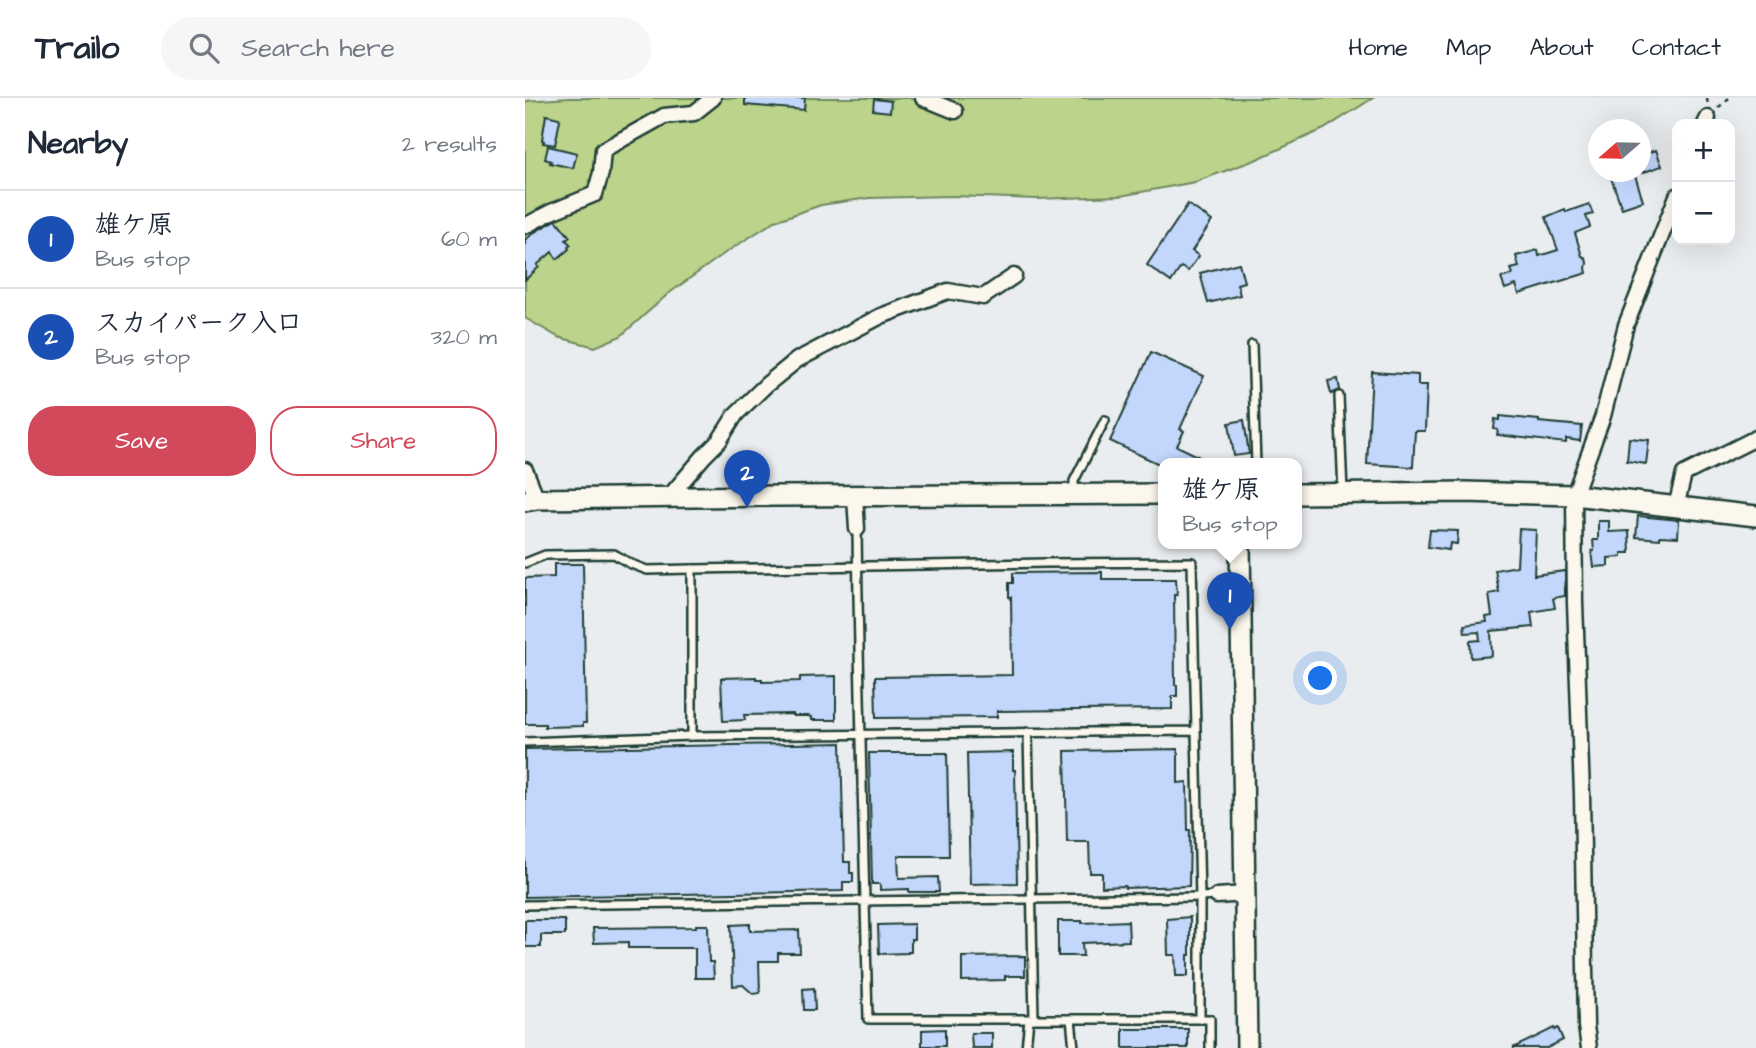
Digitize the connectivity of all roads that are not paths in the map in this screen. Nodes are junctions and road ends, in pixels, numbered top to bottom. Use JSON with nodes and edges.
{"nodes":[{"id":1,"x":713,"y":98,"type":"edge"},
{"id":2,"x":923,"y":98,"type":"edge"},
{"id":3,"x":955,"y":111,"type":"dead end"},
{"id":4,"x":1672,"y":209,"type":"edge"},
{"id":5,"x":525,"y":226,"type":"edge"},
{"id":6,"x":1014,"y":276,"type":"dead end"},
{"id":7,"x":1252,"y":345,"type":"dead end"},
{"id":8,"x":1339,"y":396,"type":"dead end"},
{"id":9,"x":1105,"y":420,"type":"dead end"},
{"id":10,"x":1756,"y":438,"type":"edge"},
{"id":11,"x":1256,"y":458,"type":"edge"},
{"id":12,"x":525,"y":470,"type":"edge"},
{"id":13,"x":1342,"y":493,"type":"junction"},
{"id":14,"x":1074,"y":494,"type":"junction"},
{"id":15,"x":1158,"y":494,"type":"edge"},
{"id":16,"x":1302,"y":494,"type":"edge"},
{"id":17,"x":1574,"y":495,"type":"junction"},
{"id":18,"x":855,"y":496,"type":"junction"},
{"id":19,"x":669,"y":497,"type":"junction"},
{"id":20,"x":531,"y":500,"type":"edge"},
{"id":21,"x":1676,"y":507,"type":"junction"},
{"id":22,"x":1756,"y":516,"type":"edge"},
{"id":23,"x":857,"y":530,"type":"joint"},
{"id":24,"x":1240,"y":549,"type":"edge"},
{"id":25,"x":525,"y":563,"type":"edge"},
{"id":26,"x":857,"y":566,"type":"junction"},
{"id":27,"x":692,"y":569,"type":"junction"},
{"id":28,"x":1195,"y":730,"type":"junction"},
{"id":29,"x":1028,"y":732,"type":"junction"},
{"id":30,"x":861,"y":734,"type":"junction"},
{"id":31,"x":692,"y":736,"type":"junction"},
{"id":32,"x":525,"y":742,"type":"edge"},
{"id":33,"x":1245,"y":894,"type":"junction"},
{"id":34,"x":1217,"y":896,"type":"joint"},
{"id":35,"x":1200,"y":897,"type":"junction"},
{"id":36,"x":1032,"y":899,"type":"junction"},
{"id":37,"x":865,"y":901,"type":"junction"},
{"id":38,"x":525,"y":905,"type":"edge"},
{"id":39,"x":1031,"y":1019,"type":"junction"},
{"id":40,"x":1071,"y":1019,"type":"junction"},
{"id":41,"x":1200,"y":1019,"type":"junction"},
{"id":42,"x":1026,"y":1048,"type":"edge"},
{"id":43,"x":1074,"y":1048,"type":"edge"},
{"id":44,"x":1210,"y":1048,"type":"edge"},
{"id":45,"x":1247,"y":1048,"type":"edge"},
{"id":46,"x":1589,"y":1048,"type":"edge"}],
"edges":[{"from":1,"to":5,"type":"street"},
{"from":2,"to":3,"type":"street"},
{"from":4,"to":17,"type":"street"},
{"from":6,"to":19,"type":"street"},
{"from":7,"to":11,"type":"lane"},
{"from":8,"to":13,"type":"lane"},
{"from":9,"to":14,"type":"lane"},
{"from":10,"to":21,"type":"street"},
{"from":12,"to":20,"type":"street"},
{"from":13,"to":16,"type":"street"},
{"from":13,"to":17,"type":"street"},
{"from":14,"to":15,"type":"street"},
{"from":14,"to":18,"type":"street"},
{"from":17,"to":21,"type":"street"},
{"from":17,"to":46,"type":"street"},
{"from":18,"to":19,"type":"street"},
{"from":18,"to":23,"type":"street"},
{"from":19,"to":20,"type":"street"},
{"from":21,"to":22,"type":"street"},
{"from":23,"to":26,"type":"lane"},
{"from":24,"to":33,"type":"street"},
{"from":25,"to":27,"type":"lane"},
{"from":26,"to":27,"type":"lane"},
{"from":26,"to":28,"type":"lane"},
{"from":26,"to":30,"type":"lane"},
{"from":27,"to":31,"type":"lane"},
{"from":28,"to":29,"type":"lane"},
{"from":28,"to":35,"type":"lane"},
{"from":29,"to":30,"type":"lane"},
{"from":29,"to":36,"type":"lane"},
{"from":30,"to":31,"type":"lane"},
{"from":30,"to":37,"type":"lane"},
{"from":31,"to":32,"type":"lane"},
{"from":33,"to":34,"type":"street"},
{"from":33,"to":45,"type":"street"},
{"from":34,"to":35,"type":"lane"},
{"from":35,"to":36,"type":"lane"},
{"from":35,"to":41,"type":"lane"},
{"from":36,"to":37,"type":"lane"},
{"from":36,"to":39,"type":"lane"},
{"from":37,"to":38,"type":"lane"},
{"from":37,"to":39,"type":"lane"},
{"from":39,"to":40,"type":"lane"},
{"from":39,"to":42,"type":"lane"},
{"from":40,"to":41,"type":"lane"},
{"from":40,"to":43,"type":"lane"},
{"from":41,"to":44,"type":"lane"}]}
